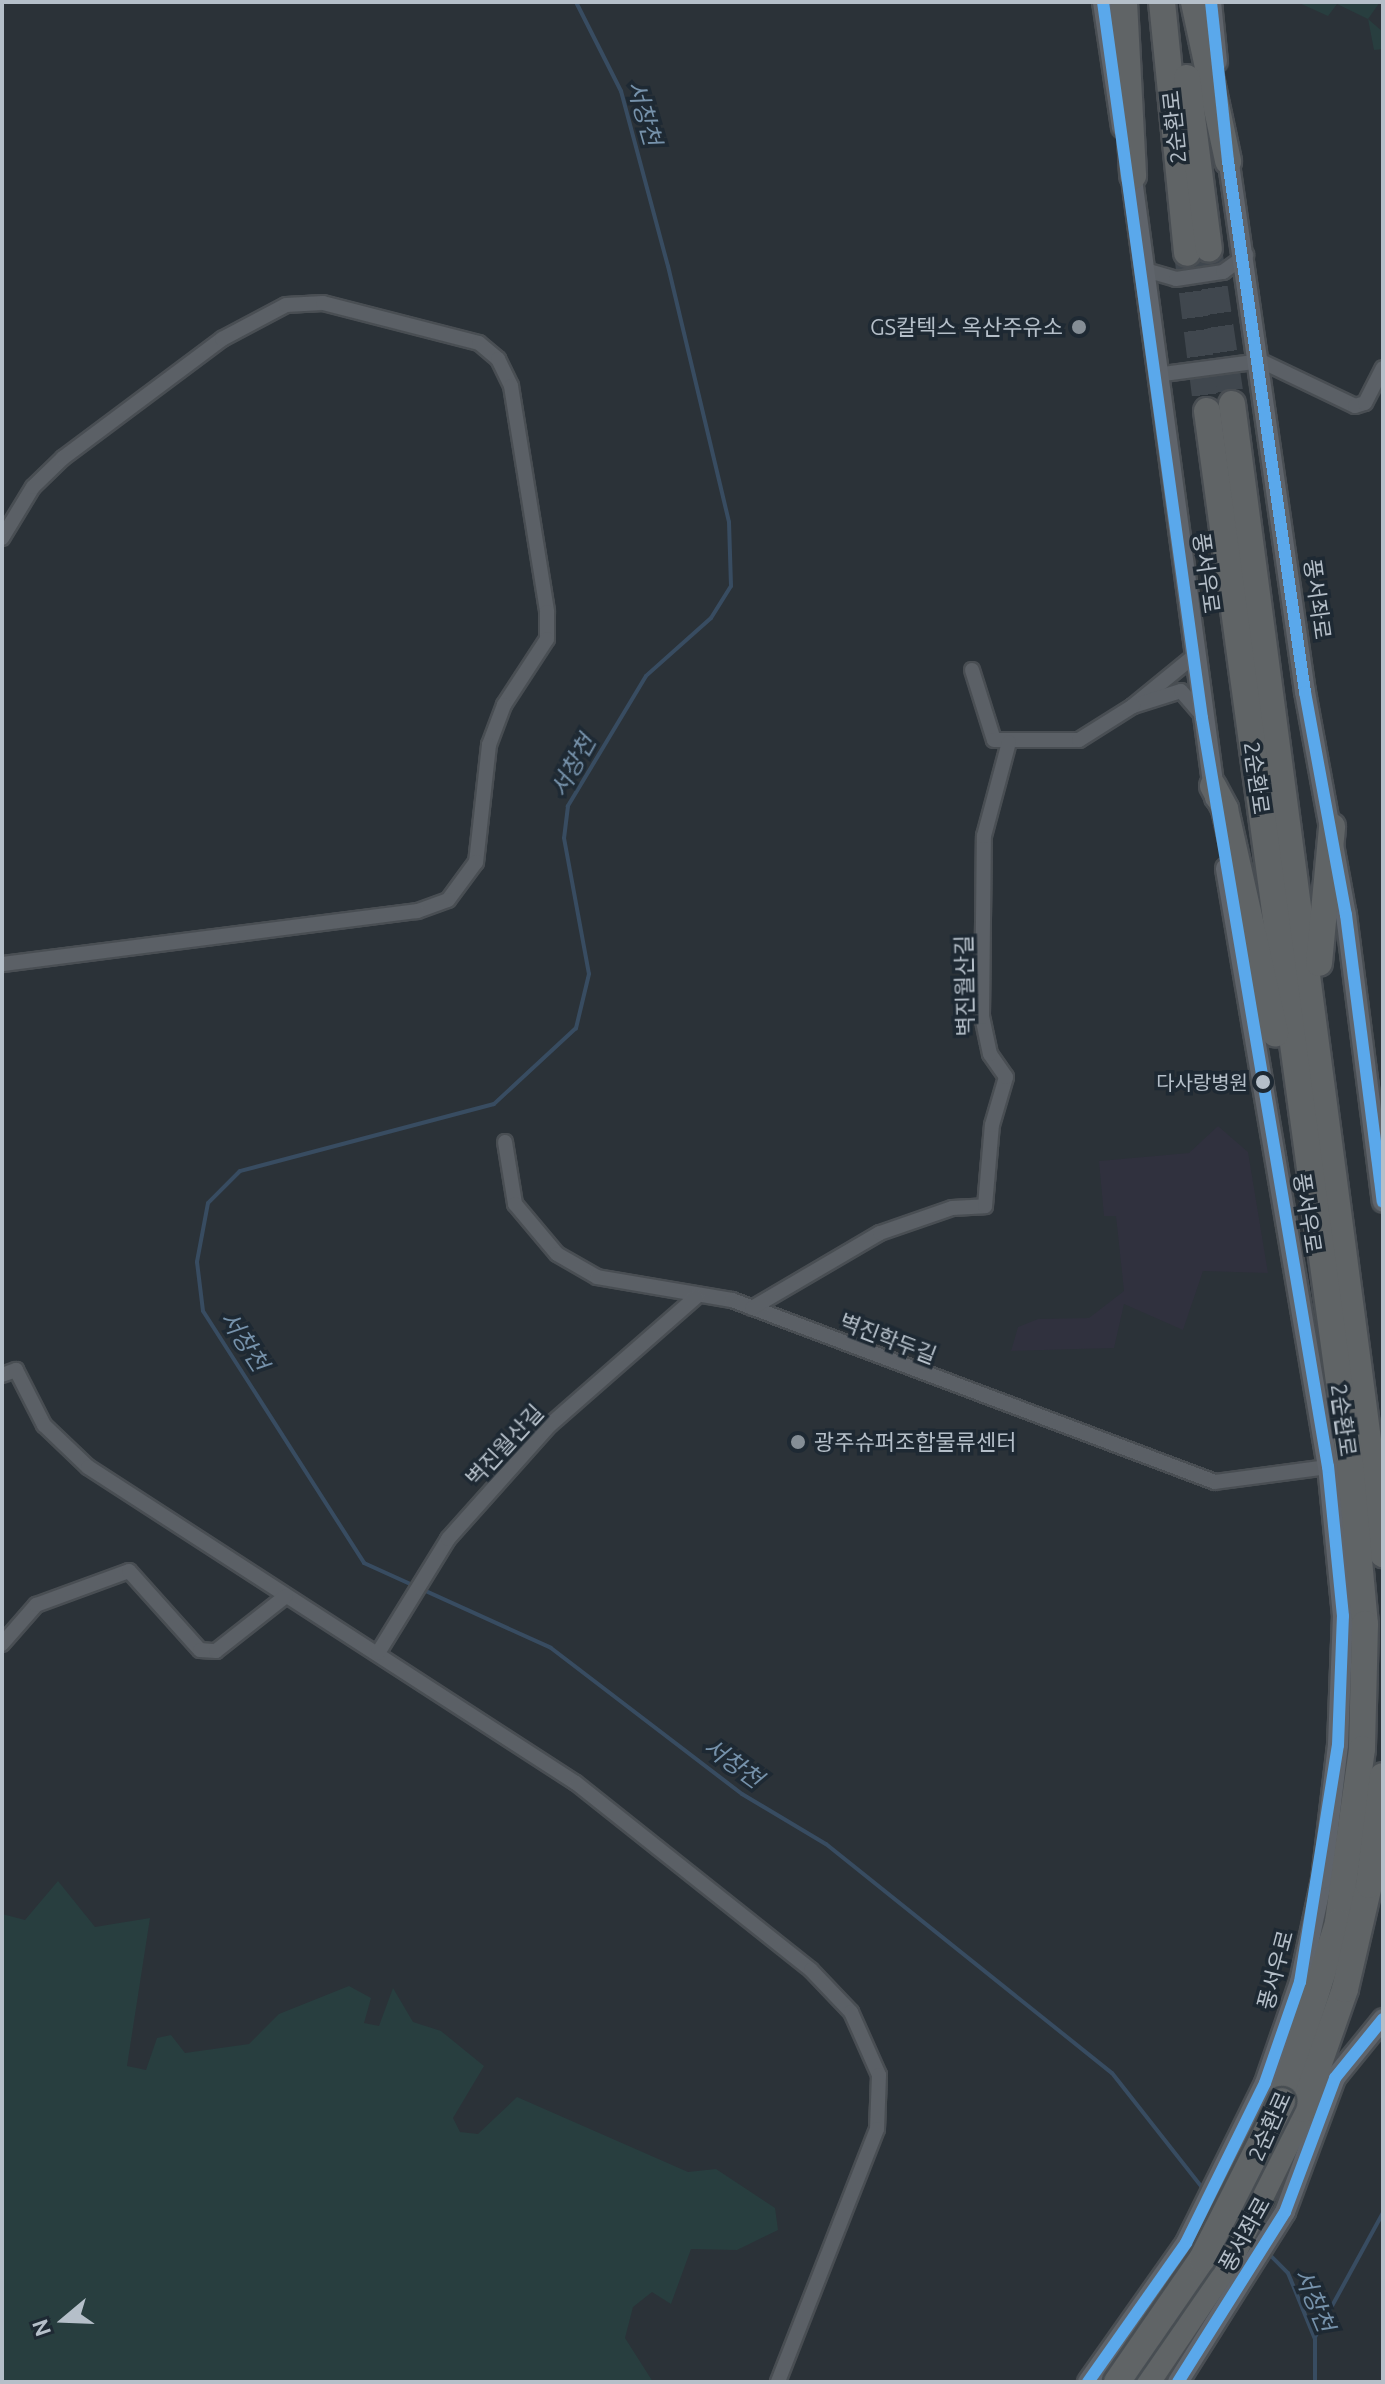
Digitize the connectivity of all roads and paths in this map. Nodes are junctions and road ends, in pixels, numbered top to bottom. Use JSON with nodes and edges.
{"nodes":[{"id":1,"x":1103,"y":2,"type":"edge"},
{"id":2,"x":1124,"y":2,"type":"edge"},
{"id":3,"x":1162,"y":2,"type":"edge"},
{"id":4,"x":1178,"y":2,"type":"edge"},
{"id":5,"x":1194,"y":2,"type":"edge"},
{"id":6,"x":1211,"y":2,"type":"edge"},
{"id":7,"x":1228,"y":161,"type":"junction"},
{"id":8,"x":1133,"y":176,"type":"junction"},
{"id":9,"x":1246,"y":255,"type":"junction"},
{"id":10,"x":1142,"y":269,"type":"junction"},
{"id":11,"x":1261,"y":361,"type":"junction"},
{"id":12,"x":1383,"y":368,"type":"edge"},
{"id":13,"x":1156,"y":375,"type":"junction"},
{"id":14,"x":2,"y":538,"type":"edge"},
{"id":15,"x":1194,"y":656,"type":"junction"},
{"id":16,"x":972,"y":670,"type":"dead end"},
{"id":17,"x":1133,"y":706,"type":"junction"},
{"id":18,"x":1202,"y":718,"type":"junction"},
{"id":19,"x":1009,"y":742,"type":"junction"},
{"id":20,"x":1213,"y":786,"type":"junction"},
{"id":21,"x":1332,"y":827,"type":"junction"},
{"id":22,"x":2,"y":964,"type":"edge"},
{"id":23,"x":1319,"y":1063,"type":"junction"},
{"id":24,"x":505,"y":1142,"type":"dead end"},
{"id":25,"x":1310,"y":1181,"type":"junction"},
{"id":26,"x":1383,"y":1202,"type":"edge"},
{"id":27,"x":696,"y":1297,"type":"junction"},
{"id":28,"x":752,"y":1308,"type":"junction"},
{"id":29,"x":2,"y":1375,"type":"edge"},
{"id":30,"x":1328,"y":1467,"type":"junction"},
{"id":31,"x":1383,"y":1554,"type":"edge"},
{"id":32,"x":286,"y":1596,"type":"junction"},
{"id":33,"x":2,"y":1644,"type":"edge"},
{"id":34,"x":378,"y":1653,"type":"junction"},
{"id":35,"x":1383,"y":1776,"type":"edge"},
{"id":36,"x":1383,"y":2019,"type":"edge"},
{"id":37,"x":1293,"y":2105,"type":"junction"},
{"id":38,"x":1130,"y":2326,"type":"junction"},
{"id":39,"x":1184,"y":2379,"type":"edge"},
{"id":40,"x":778,"y":2382,"type":"edge"},
{"id":41,"x":1088,"y":2382,"type":"edge"},
{"id":42,"x":1117,"y":2382,"type":"edge"},
{"id":43,"x":1127,"y":2382,"type":"edge"},
{"id":44,"x":1147,"y":2382,"type":"edge"}],
"edges":[{"from":1,"to":8,"type":"street","name":"풍서우로"},
{"from":2,"to":8,"type":"highway"},
{"from":3,"to":4,"type":"highway","name":"2순환로"},
{"from":5,"to":7,"type":"highway"},
{"from":6,"to":7,"type":"street","name":"풍서좌로"},
{"from":7,"to":9,"type":"street","name":"풍서좌로"},
{"from":8,"to":10,"type":"street","name":"풍서우로"},
{"from":9,"to":10,"type":"street"},
{"from":9,"to":11,"type":"street","name":"풍서좌로"},
{"from":10,"to":13,"type":"street","name":"풍서우로"},
{"from":11,"to":12,"type":"street"},
{"from":11,"to":13,"type":"street"},
{"from":11,"to":21,"type":"street","name":"풍서좌로"},
{"from":13,"to":15,"type":"street","name":"풍서우로"},
{"from":14,"to":22,"type":"street"},
{"from":15,"to":17,"type":"street"},
{"from":15,"to":18,"type":"street","name":"풍서우로"},
{"from":16,"to":19,"type":"street"},
{"from":17,"to":18,"type":"street"},
{"from":17,"to":19,"type":"street"},
{"from":18,"to":20,"type":"street","name":"풍서우로"},
{"from":19,"to":28,"type":"street","name":"벽진월산길"},
{"from":20,"to":25,"type":"highway"},
{"from":20,"to":30,"type":"street","name":"풍서우로"},
{"from":21,"to":23,"type":"highway"},
{"from":21,"to":26,"type":"street","name":"풍서좌로"},
{"from":23,"to":25,"type":"highway","name":"2순환로"},
{"from":23,"to":31,"type":"highway","name":"2순환로"},
{"from":24,"to":27,"type":"street","name":"벽진학두길"},
{"from":25,"to":37,"type":"highway","name":"2순환로"},
{"from":27,"to":28,"type":"street","name":"벽진학두길"},
{"from":27,"to":34,"type":"street","name":"벽진월산길"},
{"from":28,"to":30,"type":"street","name":"벽진학두길"},
{"from":29,"to":32,"type":"street"},
{"from":30,"to":38,"type":"street","name":"풍서우로"},
{"from":32,"to":33,"type":"street"},
{"from":32,"to":34,"type":"street"},
{"from":34,"to":40,"type":"street"},
{"from":35,"to":37,"type":"highway","name":"2순환로"},
{"from":36,"to":39,"type":"street","name":"풍서좌로"},
{"from":37,"to":42,"type":"highway","name":"2순환로","bridge":true},
{"from":37,"to":44,"type":"highway","name":"2순환로"},
{"from":38,"to":41,"type":"street","name":"풍서우로"},
{"from":38,"to":43,"type":"street"}]}
